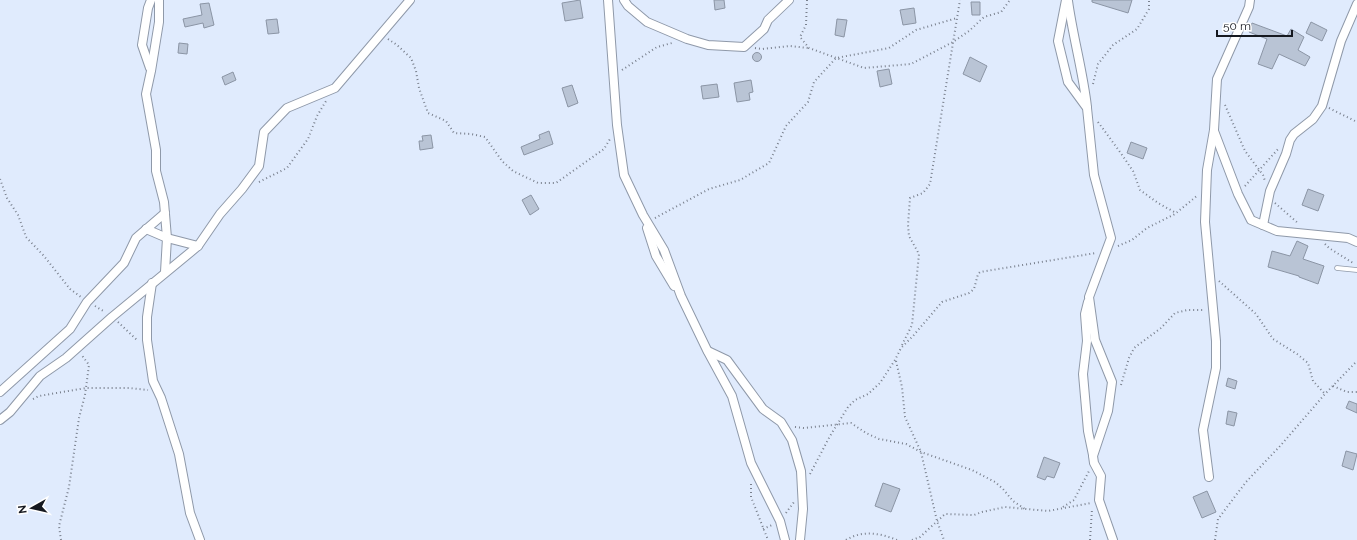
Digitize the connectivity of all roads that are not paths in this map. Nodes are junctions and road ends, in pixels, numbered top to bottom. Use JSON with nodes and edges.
{"nodes":[{"id":1,"x":151,"y":0,"type":"edge"},
{"id":2,"x":159,"y":0,"type":"edge"},
{"id":3,"x":410,"y":0,"type":"edge"},
{"id":4,"x":608,"y":0,"type":"edge"},
{"id":5,"x":624,"y":0,"type":"edge"},
{"id":6,"x":789,"y":0,"type":"edge"},
{"id":7,"x":1067,"y":0,"type":"edge"},
{"id":8,"x":1250,"y":0,"type":"edge"},
{"id":9,"x":1357,"y":4,"type":"edge"},
{"id":10,"x":151,"y":71,"type":"junction"},
{"id":11,"x":1087,"y":108,"type":"junction"},
{"id":12,"x":1214,"y":130,"type":"junction"},
{"id":13,"x":165,"y":213,"type":"junction"},
{"id":14,"x":1263,"y":225,"type":"junction"},
{"id":15,"x":146,"y":229,"type":"junction"},
{"id":16,"x":167,"y":238,"type":"junction"},
{"id":17,"x":1357,"y":242,"type":"edge"},
{"id":18,"x":198,"y":246,"type":"junction"},
{"id":19,"x":1337,"y":268,"type":"dead end"},
{"id":20,"x":1357,"y":270,"type":"edge"},
{"id":21,"x":165,"y":272,"type":"junction"},
{"id":22,"x":152,"y":283,"type":"junction"},
{"id":23,"x":1089,"y":297,"type":"junction"},
{"id":24,"x":707,"y":350,"type":"junction"},
{"id":25,"x":4,"y":386,"type":"edge"},
{"id":26,"x":0,"y":392,"type":"edge"},
{"id":27,"x":0,"y":420,"type":"edge"},
{"id":28,"x":1094,"y":459,"type":"junction"},
{"id":29,"x":1210,"y":477,"type":"dead end"},
{"id":30,"x":200,"y":539,"type":"edge"},
{"id":31,"x":785,"y":540,"type":"edge"},
{"id":32,"x":800,"y":540,"type":"edge"},
{"id":33,"x":1113,"y":540,"type":"edge"}],
"edges":[{"from":1,"to":10,"type":"street"},
{"from":2,"to":10,"type":"street"},
{"from":3,"to":18,"type":"street"},
{"from":4,"to":24,"type":"street"},
{"from":5,"to":6,"type":"street"},
{"from":7,"to":11,"type":"street"},
{"from":7,"to":11,"type":"street"},
{"from":8,"to":12,"type":"street"},
{"from":9,"to":14,"type":"street"},
{"from":10,"to":13,"type":"street"},
{"from":11,"to":23,"type":"street"},
{"from":12,"to":14,"type":"street"},
{"from":12,"to":29,"type":"street"},
{"from":13,"to":15,"type":"street"},
{"from":13,"to":16,"type":"street"},
{"from":14,"to":17,"type":"street"},
{"from":15,"to":16,"type":"street"},
{"from":15,"to":25,"type":"street"},
{"from":16,"to":18,"type":"street"},
{"from":16,"to":21,"type":"street"},
{"from":18,"to":21,"type":"street"},
{"from":19,"to":20,"type":"lane"},
{"from":21,"to":22,"type":"street"},
{"from":22,"to":27,"type":"street"},
{"from":22,"to":30,"type":"street"},
{"from":23,"to":28,"type":"street"},
{"from":23,"to":28,"type":"street"},
{"from":24,"to":31,"type":"street"},
{"from":24,"to":32,"type":"street"},
{"from":25,"to":26,"type":"street"},
{"from":28,"to":33,"type":"street"}]}
